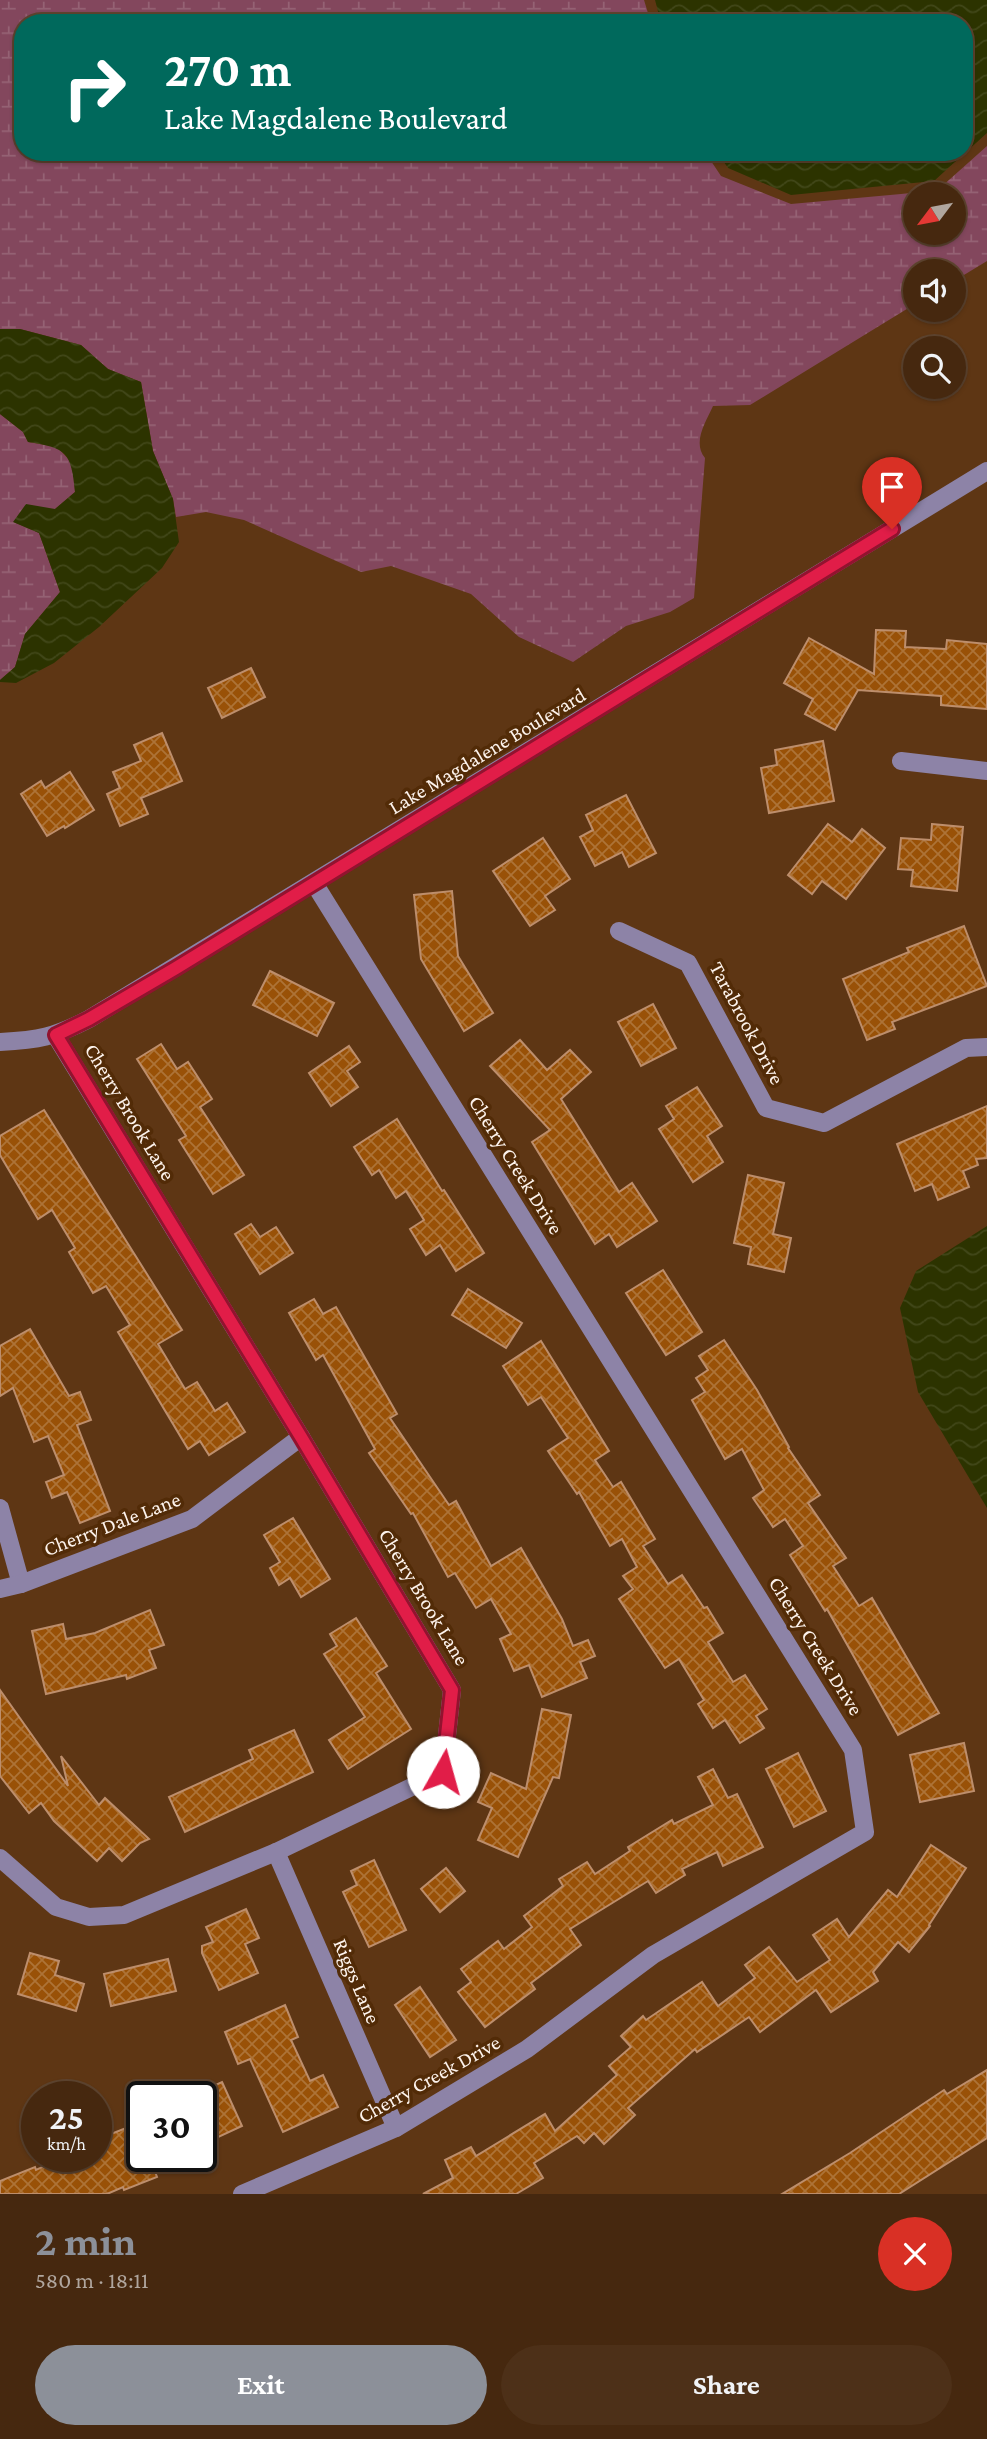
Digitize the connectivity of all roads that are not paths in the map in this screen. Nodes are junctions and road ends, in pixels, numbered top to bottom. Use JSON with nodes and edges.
{"nodes":[{"id":1,"x":987,"y":471,"type":"edge"},
{"id":2,"x":901,"y":761,"type":"dead end"},
{"id":3,"x":987,"y":771,"type":"edge"},
{"id":4,"x":314,"y":883,"type":"junction"},
{"id":5,"x":620,"y":931,"type":"dead end"},
{"id":6,"x":56,"y":1035,"type":"junction"},
{"id":7,"x":0,"y":1042,"type":"edge"},
{"id":8,"x":987,"y":1047,"type":"edge"},
{"id":9,"x":301,"y":1437,"type":"junction"},
{"id":10,"x":0,"y":1508,"type":"edge"},
{"id":11,"x":21,"y":1584,"type":"junction"},
{"id":12,"x":0,"y":1589,"type":"edge"},
{"id":13,"x":276,"y":1852,"type":"junction"},
{"id":14,"x":0,"y":1858,"type":"edge"},
{"id":15,"x":396,"y":2128,"type":"junction"},
{"id":16,"x":242,"y":2194,"type":"edge"}],
"edges":[{"from":1,"to":4,"type":"street","name":"Lake Magdalene Boulevard"},
{"from":2,"to":3,"type":"street"},
{"from":4,"to":6,"type":"street","name":"Lake Magdalene Boulevard"},
{"from":4,"to":15,"type":"street","name":"Cherry Creek Drive"},
{"from":5,"to":8,"type":"street","name":"Tarabrook Drive"},
{"from":6,"to":7,"type":"street","name":"Lake Magdalene Boulevard"},
{"from":6,"to":9,"type":"street","name":"Cherry Brook Lane"},
{"from":9,"to":11,"type":"street","name":"Cherry Dale Lane"},
{"from":9,"to":13,"type":"street","name":"Cherry Brook Lane"},
{"from":10,"to":11,"type":"street"},
{"from":11,"to":12,"type":"street","name":"Cherry Dale Lane"},
{"from":13,"to":14,"type":"street","name":"Cherry Brook Lane"},
{"from":13,"to":15,"type":"street","name":"Riggs Lane"},
{"from":15,"to":16,"type":"street","name":"Cherry Creek Drive"}]}
